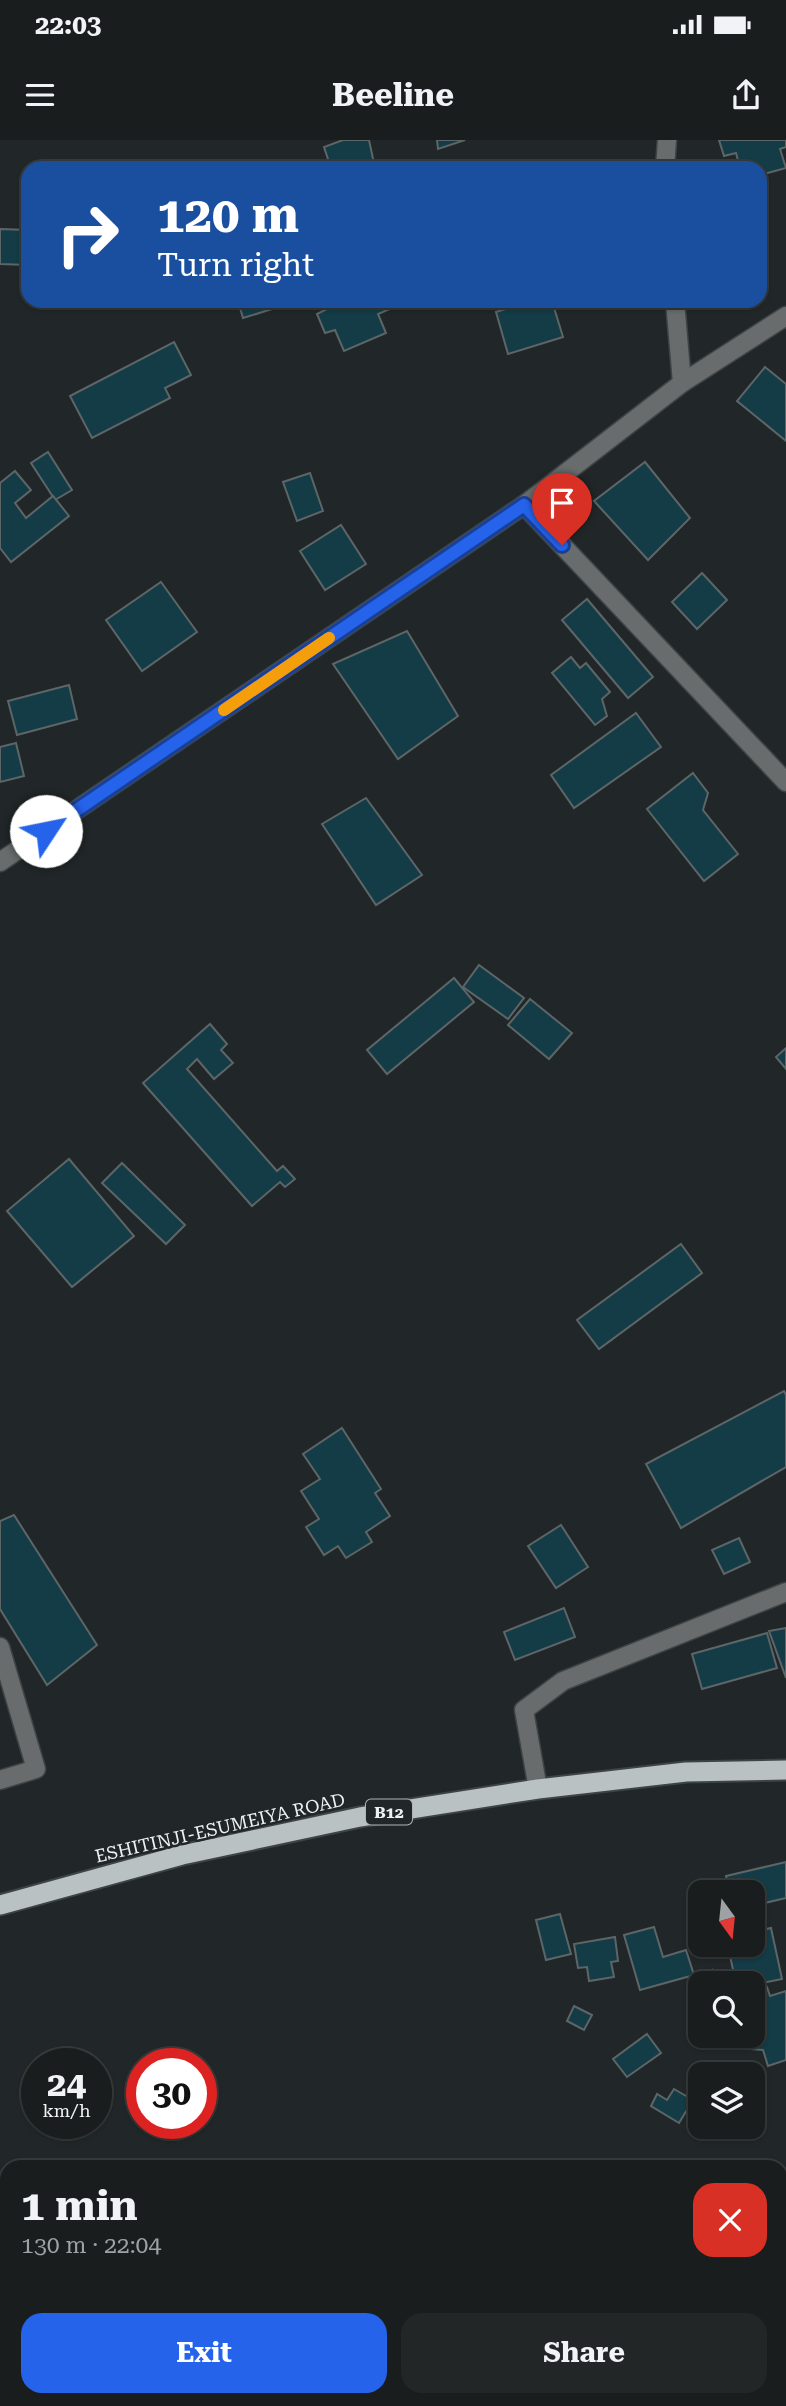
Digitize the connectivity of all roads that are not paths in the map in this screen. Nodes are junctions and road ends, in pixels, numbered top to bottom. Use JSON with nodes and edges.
{"nodes":[{"id":1,"x":667,"y":140,"type":"edge"},
{"id":2,"x":666,"y":161,"type":"edge"},
{"id":3,"x":676,"y":308,"type":"edge"},
{"id":4,"x":786,"y":316,"type":"edge"},
{"id":5,"x":682,"y":383,"type":"junction"},
{"id":6,"x":524,"y":505,"type":"junction"},
{"id":7,"x":786,"y":782,"type":"edge"},
{"id":8,"x":0,"y":862,"type":"edge"},
{"id":9,"x":786,"y":1592,"type":"edge"},
{"id":10,"x":0,"y":1647,"type":"edge"},
{"id":11,"x":786,"y":1770,"type":"edge"},
{"id":12,"x":0,"y":1780,"type":"edge"},
{"id":13,"x":538,"y":1789,"type":"junction"},
{"id":14,"x":0,"y":1905,"type":"edge"}],
"edges":[{"from":1,"to":2,"type":"street"},
{"from":3,"to":5,"type":"street"},
{"from":4,"to":5,"type":"street"},
{"from":5,"to":6,"type":"street"},
{"from":6,"to":7,"type":"street"},
{"from":6,"to":8,"type":"street"},
{"from":9,"to":13,"type":"street"},
{"from":10,"to":12,"type":"street"},
{"from":11,"to":13,"type":"highway","name":"ESHITINJI-ESUMEIYA ROAD","number":"B12"},
{"from":13,"to":14,"type":"highway","name":"ESHITINJI-ESUMEIYA ROAD","number":"B12"}]}
